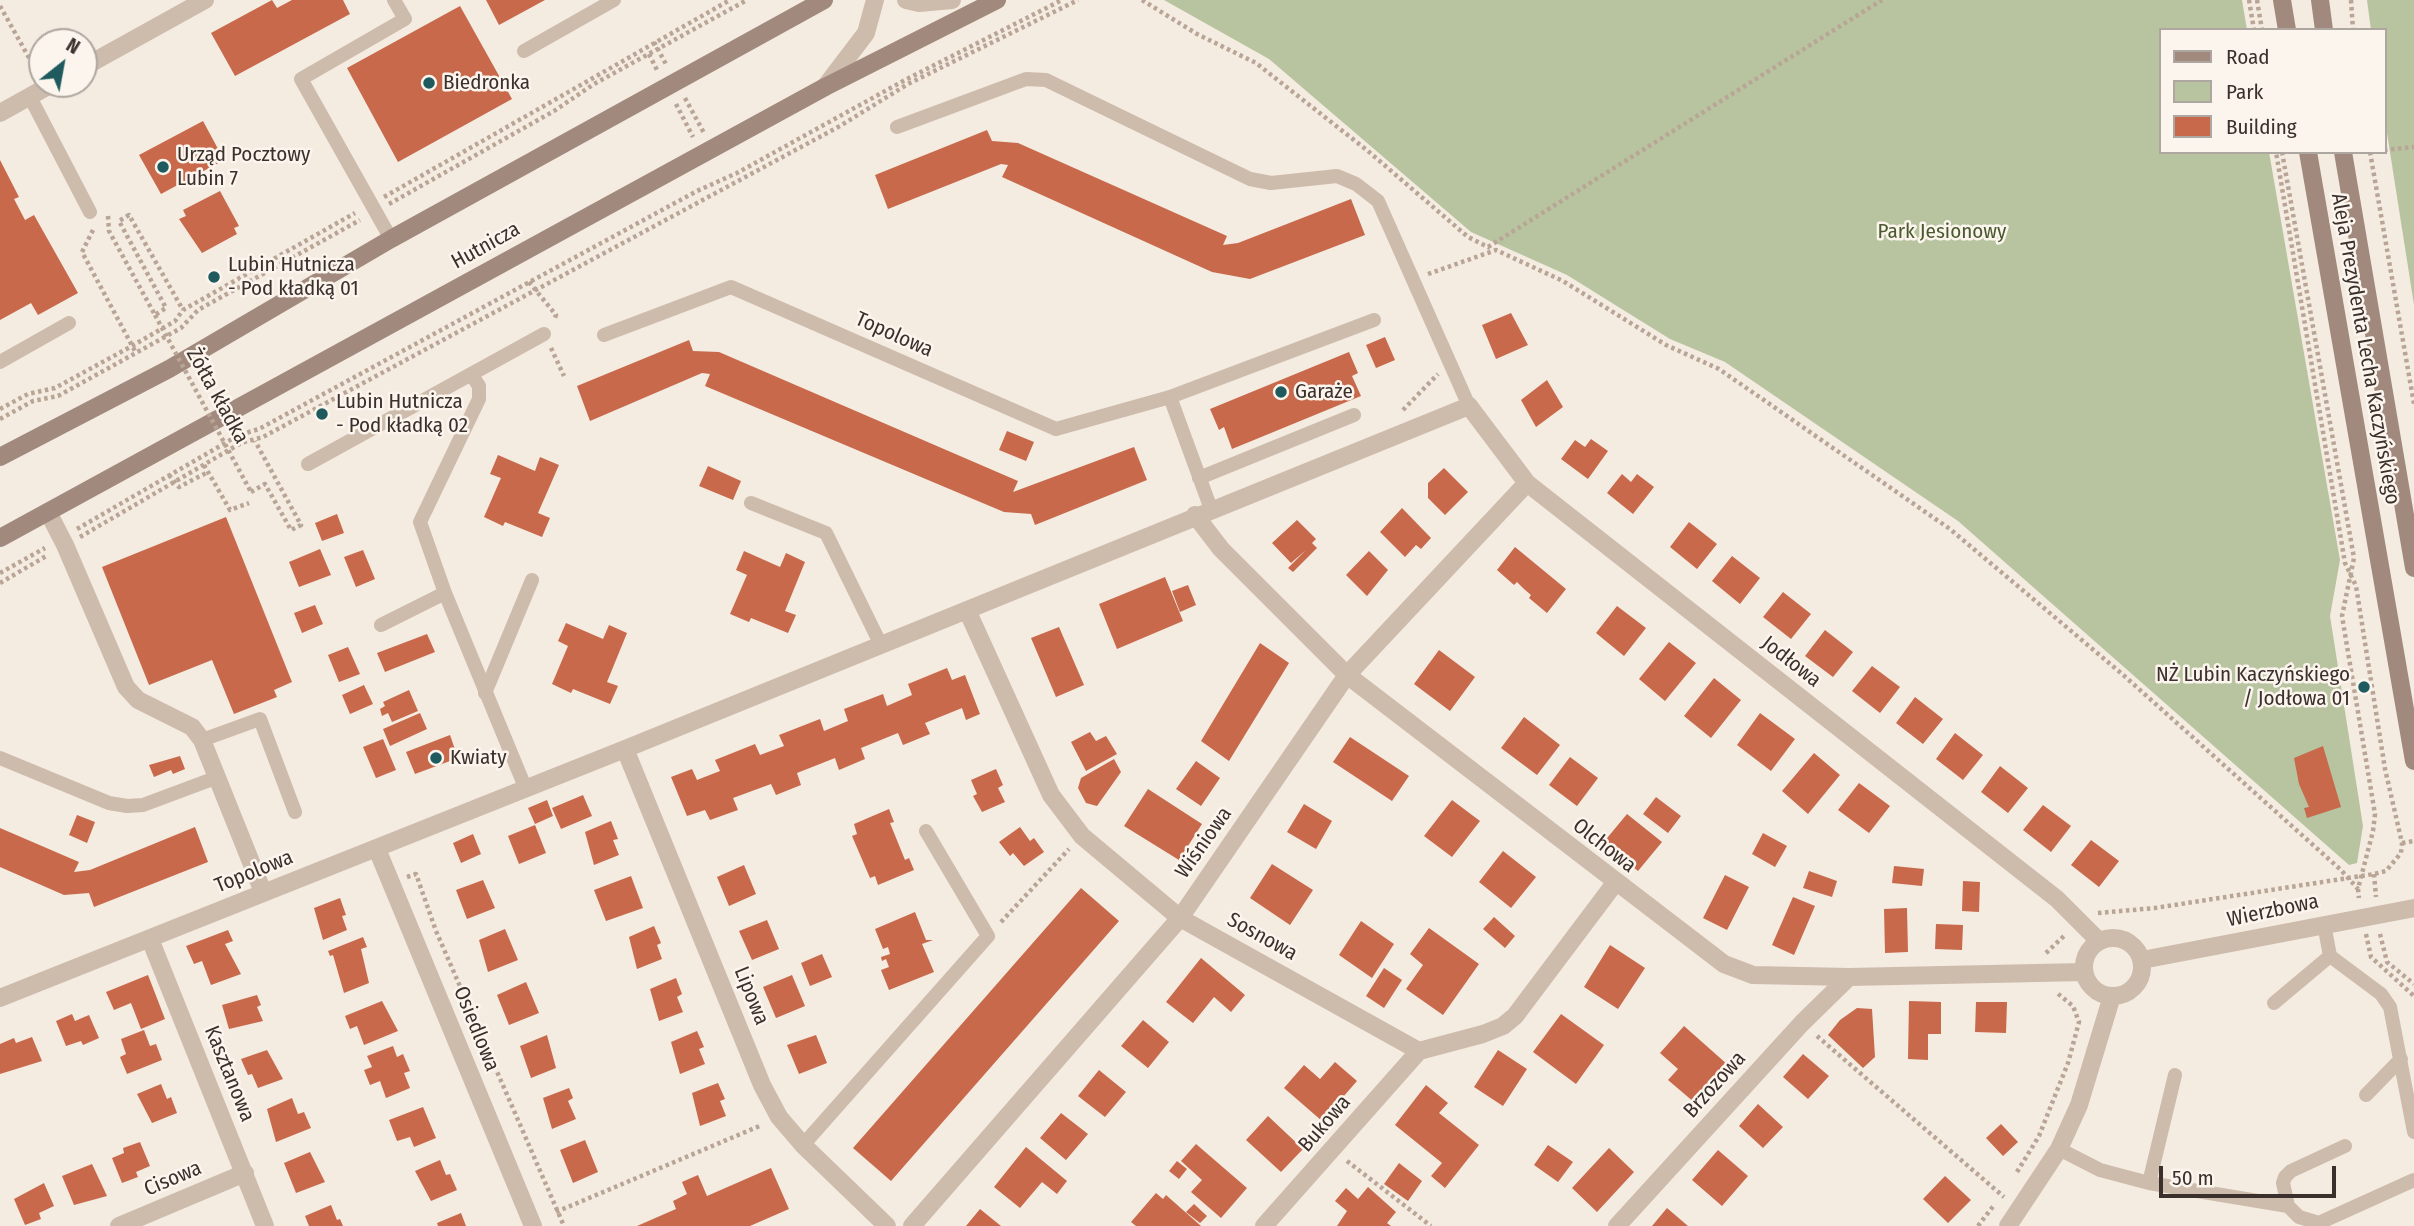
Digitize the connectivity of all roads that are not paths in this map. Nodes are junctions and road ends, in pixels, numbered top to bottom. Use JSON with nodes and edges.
{"nodes":[{"id":1,"x":205,"y":0,"type":"edge"},
{"id":2,"x":394,"y":0,"type":"edge"},
{"id":3,"x":614,"y":0,"type":"edge"},
{"id":4,"x":824,"y":0,"type":"edge"},
{"id":5,"x":875,"y":0,"type":"edge"},
{"id":6,"x":906,"y":0,"type":"edge"},
{"id":7,"x":951,"y":0,"type":"edge"},
{"id":8,"x":997,"y":0,"type":"edge"},
{"id":9,"x":2282,"y":0,"type":"edge"},
{"id":10,"x":2320,"y":0,"type":"edge"},
{"id":11,"x":2287,"y":28,"type":"edge"},
{"id":12,"x":2324,"y":28,"type":"edge"},
{"id":13,"x":524,"y":51,"type":"dead end"},
{"id":14,"x":98,"y":59,"type":"edge"},
{"id":15,"x":825,"y":87,"type":"junction"},
{"id":16,"x":28,"y":98,"type":"edge"},
{"id":17,"x":31,"y":98,"type":"edge"},
{"id":18,"x":0,"y":113,"type":"edge"},
{"id":19,"x":897,"y":127,"type":"dead end"},
{"id":20,"x":2308,"y":154,"type":"edge"},
{"id":21,"x":2343,"y":154,"type":"edge"},
{"id":22,"x":95,"y":214,"type":"road end"},
{"id":23,"x":391,"y":239,"type":"junction"},
{"id":24,"x":1374,"y":320,"type":"dead end"},
{"id":25,"x":69,"y":323,"type":"dead end"},
{"id":26,"x":544,"y":334,"type":"dead end"},
{"id":27,"x":604,"y":335,"type":"dead end"},
{"id":28,"x":0,"y":362,"type":"edge"},
{"id":29,"x":471,"y":374,"type":"junction"},
{"id":30,"x":1170,"y":397,"type":"junction"},
{"id":31,"x":1469,"y":406,"type":"junction"},
{"id":32,"x":1354,"y":415,"type":"dead end"},
{"id":33,"x":1,"y":453,"type":"edge"},
{"id":34,"x":308,"y":464,"type":"dead end"},
{"id":35,"x":1199,"y":478,"type":"junction"},
{"id":36,"x":1527,"y":483,"type":"junction"},
{"id":37,"x":751,"y":503,"type":"dead end"},
{"id":38,"x":48,"y":512,"type":"junction"},
{"id":39,"x":1203,"y":512,"type":"junction"},
{"id":40,"x":0,"y":538,"type":"edge"},
{"id":41,"x":2414,"y":568,"type":"edge"},
{"id":42,"x":532,"y":580,"type":"dead end"},
{"id":43,"x":445,"y":593,"type":"junction"},
{"id":44,"x":967,"y":610,"type":"junction"},
{"id":45,"x":381,"y":625,"type":"dead end"},
{"id":46,"x":880,"y":643,"type":"junction"},
{"id":47,"x":1347,"y":676,"type":"junction"},
{"id":48,"x":485,"y":693,"type":"junction"},
{"id":49,"x":202,"y":740,"type":"junction"},
{"id":50,"x":625,"y":749,"type":"junction"},
{"id":51,"x":0,"y":758,"type":"edge"},
{"id":52,"x":2414,"y":761,"type":"edge"},
{"id":53,"x":218,"y":777,"type":"junction"},
{"id":54,"x":525,"y":787,"type":"junction"},
{"id":55,"x":295,"y":812,"type":"dead end"},
{"id":56,"x":926,"y":831,"type":"dead end"},
{"id":57,"x":377,"y":849,"type":"junction"},
{"id":58,"x":1615,"y":883,"type":"junction"},
{"id":59,"x":263,"y":892,"type":"junction"},
{"id":60,"x":2414,"y":908,"type":"edge"},
{"id":61,"x":1180,"y":918,"type":"junction"},
{"id":62,"x":2324,"y":924,"type":"junction"},
{"id":63,"x":150,"y":939,"type":"junction"},
{"id":64,"x":2099,"y":941,"type":"junction"},
{"id":65,"x":2330,"y":956,"type":"junction"},
{"id":66,"x":2142,"y":960,"type":"junction"},
{"id":67,"x":2084,"y":972,"type":"junction"},
{"id":68,"x":1849,"y":977,"type":"junction"},
{"id":69,"x":2112,"y":996,"type":"junction"},
{"id":70,"x":0,"y":998,"type":"edge"},
{"id":71,"x":2274,"y":1003,"type":"dead end"},
{"id":72,"x":1419,"y":1051,"type":"junction"},
{"id":73,"x":2401,"y":1059,"type":"junction"},
{"id":74,"x":2175,"y":1075,"type":"dead end"},
{"id":75,"x":2366,"y":1095,"type":"dead end"},
{"id":76,"x":2414,"y":1132,"type":"edge"},
{"id":77,"x":803,"y":1145,"type":"junction"},
{"id":78,"x":2345,"y":1146,"type":"dead end"},
{"id":79,"x":2059,"y":1149,"type":"junction"},
{"id":80,"x":244,"y":1173,"type":"junction"},
{"id":81,"x":2414,"y":1180,"type":"edge"},
{"id":82,"x":2149,"y":1182,"type":"junction"},
{"id":83,"x":2288,"y":1206,"type":"junction"},
{"id":84,"x":2338,"y":1221,"type":"edge"},
{"id":85,"x":119,"y":1226,"type":"edge"},
{"id":86,"x":265,"y":1226,"type":"edge"},
{"id":87,"x":533,"y":1226,"type":"edge"},
{"id":88,"x":887,"y":1226,"type":"edge"},
{"id":89,"x":912,"y":1226,"type":"edge"},
{"id":90,"x":1264,"y":1226,"type":"edge"},
{"id":91,"x":1616,"y":1226,"type":"edge"},
{"id":92,"x":2008,"y":1226,"type":"edge"}],
"edges":[{"from":1,"to":14,"type":"street"},
{"from":2,"to":23,"type":"lane"},
{"from":3,"to":13,"type":"lane"},
{"from":4,"to":23,"type":"main road"},
{"from":5,"to":15,"type":"street"},
{"from":6,"to":7,"type":"street"},
{"from":8,"to":15,"type":"main road","name":"Hutnicza"},
{"from":9,"to":11,"type":"main road"},
{"from":10,"to":12,"type":"main road"},
{"from":15,"to":38,"type":"main road","name":"Hutnicza"},
{"from":16,"to":18,"type":"street"},
{"from":17,"to":22,"type":"lane"},
{"from":19,"to":31,"type":"lane"},
{"from":20,"to":52,"type":"main road","name":"Aleja Prezydenta Lecha Kaczyńskiego"},
{"from":21,"to":41,"type":"main road","name":"Aleja Prezydenta Lecha Kaczyńskiego"},
{"from":23,"to":33,"type":"main road"},
{"from":24,"to":30,"type":"lane","name":"Topolowa"},
{"from":25,"to":28,"type":"lane"},
{"from":26,"to":29,"type":"lane"},
{"from":27,"to":30,"type":"lane","name":"Topolowa"},
{"from":29,"to":34,"type":"lane"},
{"from":29,"to":43,"type":"lane"},
{"from":30,"to":35,"type":"lane"},
{"from":31,"to":36,"type":"street","name":"Jodłowa"},
{"from":31,"to":39,"type":"street","name":"Topolowa"},
{"from":32,"to":35,"type":"lane"},
{"from":35,"to":39,"type":"lane"},
{"from":36,"to":47,"type":"street","name":"Wiśniowa"},
{"from":36,"to":64,"type":"street","name":"Jodłowa"},
{"from":37,"to":46,"type":"lane"},
{"from":38,"to":40,"type":"main road","name":"Hutnicza"},
{"from":38,"to":49,"type":"street"},
{"from":39,"to":44,"type":"street","name":"Topolowa"},
{"from":39,"to":47,"type":"street","name":"Olchowa"},
{"from":42,"to":48,"type":"lane"},
{"from":43,"to":45,"type":"lane"},
{"from":43,"to":48,"type":"lane"},
{"from":44,"to":46,"type":"street","name":"Topolowa"},
{"from":44,"to":61,"type":"street","name":"Sosnowa"},
{"from":46,"to":50,"type":"street","name":"Topolowa"},
{"from":47,"to":58,"type":"street","name":"Olchowa"},
{"from":47,"to":61,"type":"street","name":"Wiśniowa"},
{"from":48,"to":54,"type":"lane"},
{"from":49,"to":53,"type":"street"},
{"from":49,"to":55,"type":"lane"},
{"from":50,"to":54,"type":"street","name":"Topolowa"},
{"from":50,"to":77,"type":"street","name":"Lipowa"},
{"from":51,"to":53,"type":"lane"},
{"from":53,"to":59,"type":"street"},
{"from":54,"to":57,"type":"street","name":"Topolowa"},
{"from":56,"to":77,"type":"lane"},
{"from":57,"to":59,"type":"street","name":"Topolowa"},
{"from":57,"to":87,"type":"street","name":"Osiedlowa"},
{"from":58,"to":68,"type":"street","name":"Olchowa"},
{"from":58,"to":72,"type":"street"},
{"from":59,"to":63,"type":"street","name":"Topolowa"},
{"from":60,"to":62,"type":"street","name":"Wierzbowa"},
{"from":61,"to":72,"type":"street","name":"Sosnowa"},
{"from":61,"to":89,"type":"street","name":"Wiśniowa"},
{"from":62,"to":65,"type":"lane"},
{"from":62,"to":66,"type":"street","name":"Wierzbowa"},
{"from":63,"to":70,"type":"street","name":"Topolowa"},
{"from":63,"to":80,"type":"street","name":"Kasztanowa"},
{"from":64,"to":66,"type":"street"},
{"from":64,"to":67,"type":"street"},
{"from":65,"to":71,"type":"lane"},
{"from":65,"to":73,"type":"lane"},
{"from":66,"to":69,"type":"street"},
{"from":67,"to":68,"type":"street","name":"Olchowa"},
{"from":67,"to":69,"type":"street"},
{"from":68,"to":91,"type":"street","name":"Brzozowa"},
{"from":69,"to":79,"type":"street"},
{"from":72,"to":90,"type":"street","name":"Bukowa"},
{"from":73,"to":75,"type":"lane"},
{"from":73,"to":76,"type":"lane"},
{"from":74,"to":82,"type":"lane"},
{"from":77,"to":88,"type":"street","name":"Lipowa"},
{"from":78,"to":83,"type":"lane"},
{"from":79,"to":82,"type":"lane"},
{"from":79,"to":92,"type":"street"},
{"from":80,"to":85,"type":"street","name":"Cisowa"},
{"from":80,"to":86,"type":"street","name":"Kasztanowa"},
{"from":81,"to":84,"type":"lane"},
{"from":82,"to":83,"type":"lane"},
{"from":83,"to":84,"type":"lane"}]}
